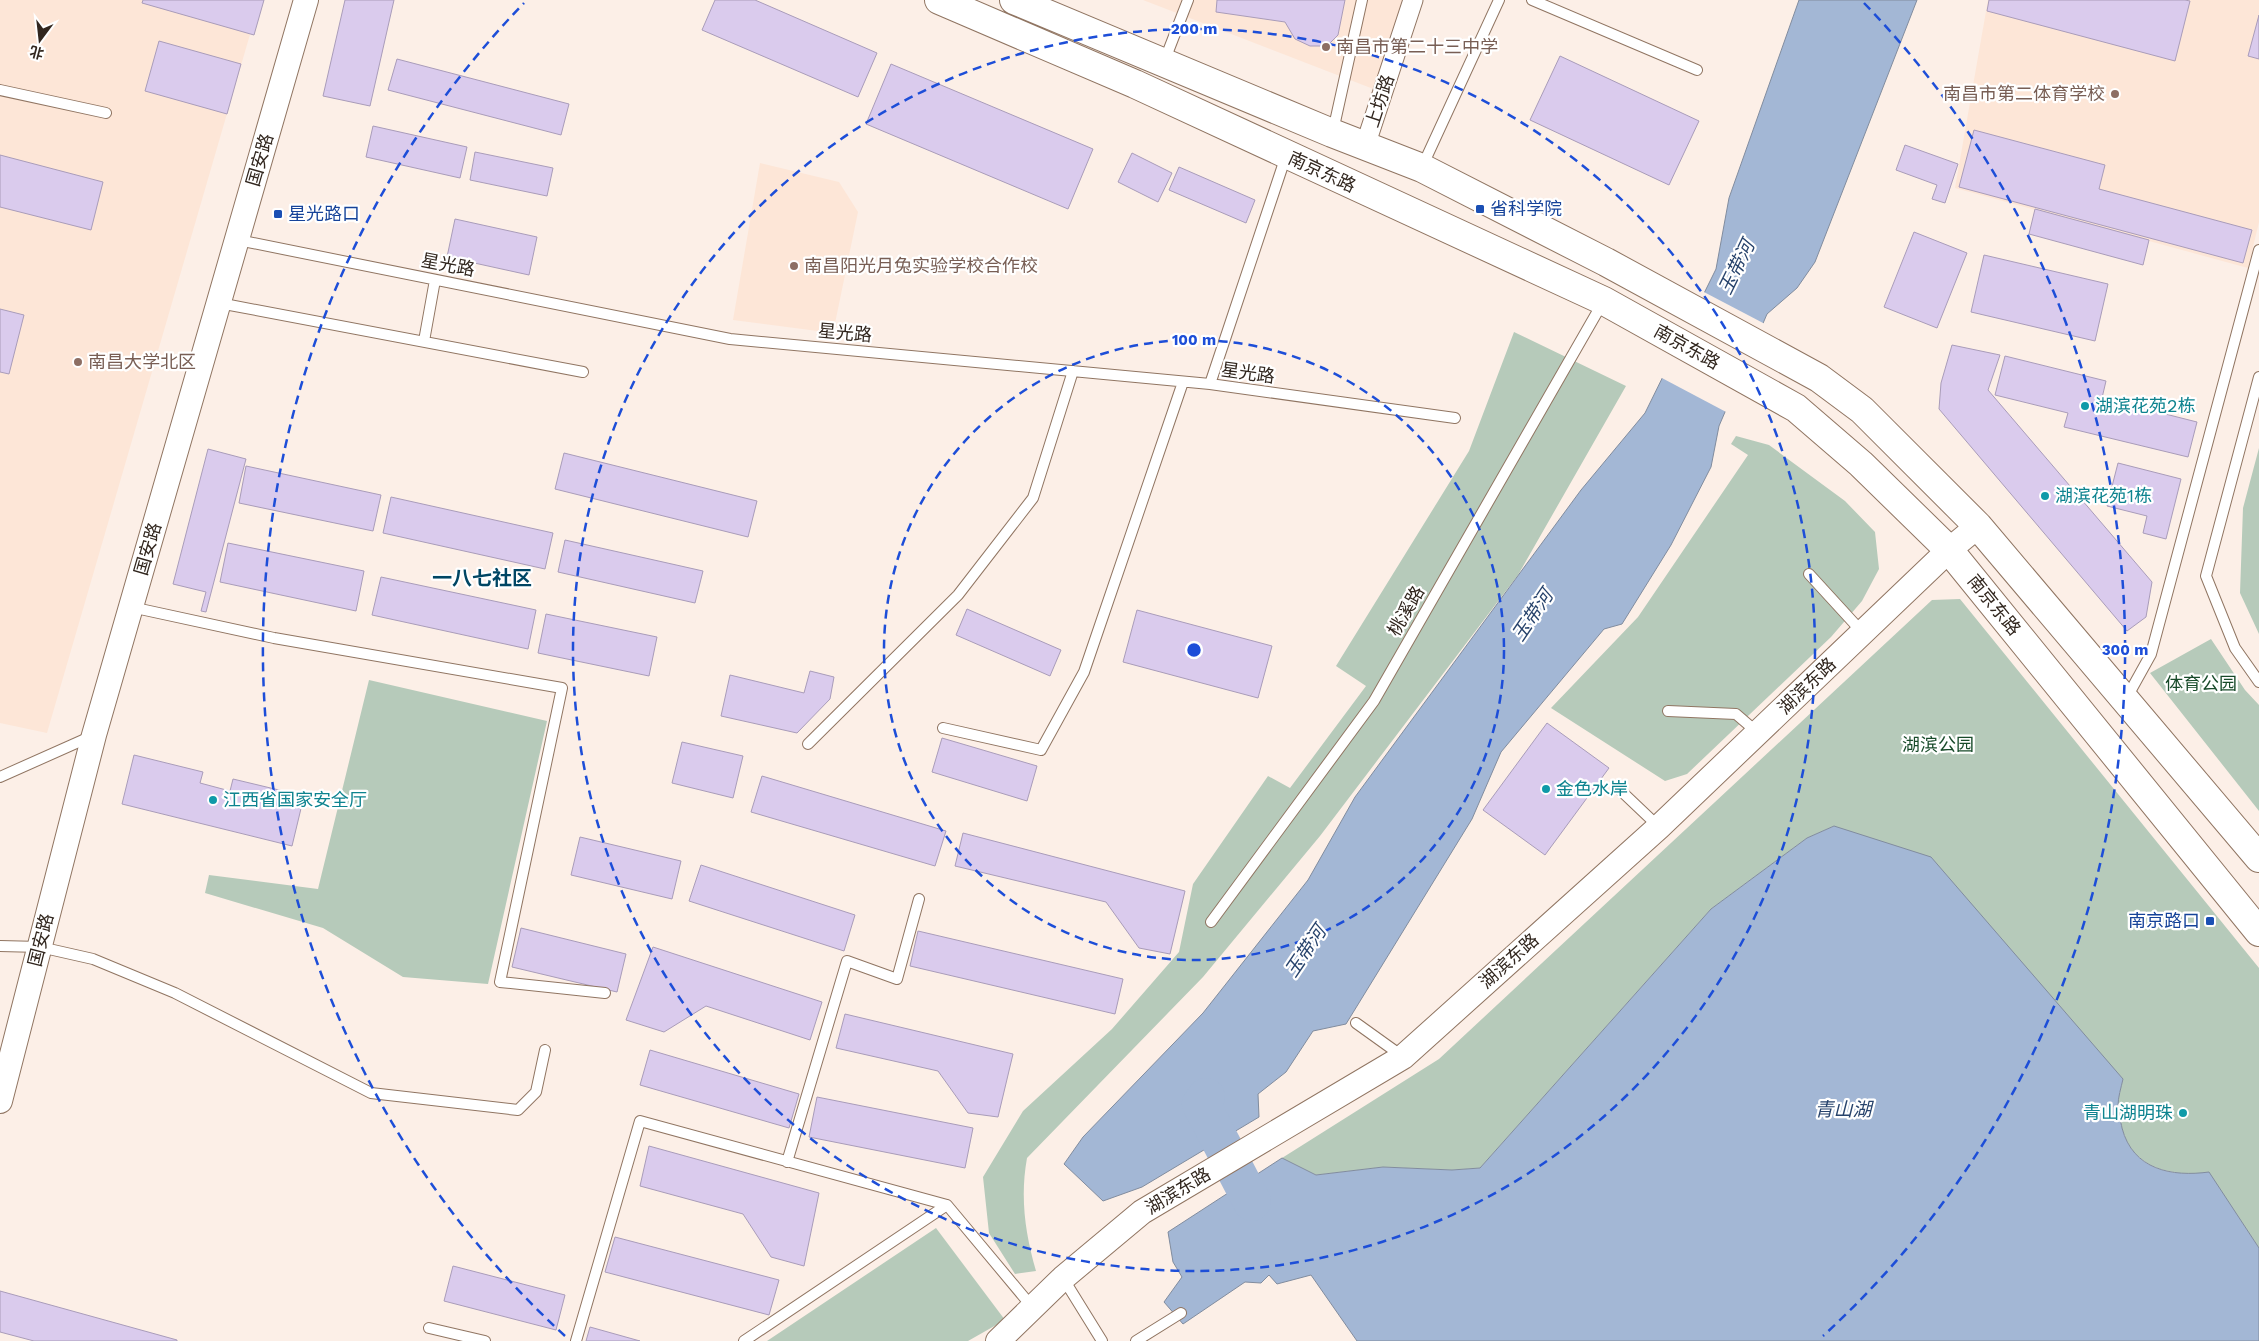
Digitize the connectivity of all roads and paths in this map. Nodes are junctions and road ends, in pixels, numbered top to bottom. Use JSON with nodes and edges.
{"nodes":[{"id":1,"x":306,"y":0,"type":"edge"},
{"id":2,"x":939,"y":0,"type":"edge"},
{"id":3,"x":1014,"y":0,"type":"edge"},
{"id":4,"x":1188,"y":0,"type":"edge"},
{"id":5,"x":1362,"y":0,"type":"edge"},
{"id":6,"x":1413,"y":0,"type":"edge"},
{"id":7,"x":1499,"y":0,"type":"edge"},
{"id":8,"x":1532,"y":0,"type":"edge"},
{"id":9,"x":1164,"y":62,"type":"junction"},
{"id":10,"x":1697,"y":70,"type":"dead end"},
{"id":11,"x":0,"y":90,"type":"edge"},
{"id":12,"x":106,"y":113,"type":"dead end"},
{"id":13,"x":1332,"y":133,"type":"junction"},
{"id":14,"x":1365,"y":146,"type":"junction"},
{"id":15,"x":1287,"y":155,"type":"junction"},
{"id":16,"x":1422,"y":168,"type":"junction"},
{"id":17,"x":238,"y":240,"type":"junction"},
{"id":18,"x":2259,"y":250,"type":"edge"},
{"id":19,"x":435,"y":280,"type":"junction"},
{"id":20,"x":1604,"y":301,"type":"junction"},
{"id":21,"x":219,"y":303,"type":"junction"},
{"id":22,"x":424,"y":341,"type":"junction"},
{"id":23,"x":583,"y":372,"type":"dead end"},
{"id":24,"x":1073,"y":372,"type":"junction"},
{"id":25,"x":2259,"y":377,"type":"edge"},
{"id":26,"x":1182,"y":382,"type":"junction"},
{"id":27,"x":1210,"y":384,"type":"junction"},
{"id":28,"x":1455,"y":418,"type":"dead end"},
{"id":29,"x":1978,"y":526,"type":"junction"},
{"id":30,"x":1949,"y":550,"type":"junction"},
{"id":31,"x":1810,"y":574,"type":"dead end"},
{"id":32,"x":131,"y":608,"type":"junction"},
{"id":33,"x":1863,"y":633,"type":"junction"},
{"id":34,"x":2259,"y":682,"type":"edge"},
{"id":35,"x":2126,"y":700,"type":"junction"},
{"id":36,"x":1668,"y":710,"type":"dead end"},
{"id":37,"x":943,"y":728,"type":"dead end"},
{"id":38,"x":1758,"y":733,"type":"junction"},
{"id":39,"x":94,"y":735,"type":"junction"},
{"id":40,"x":808,"y":744,"type":"dead end"},
{"id":41,"x":0,"y":778,"type":"edge"},
{"id":42,"x":1618,"y":788,"type":"dead end"},
{"id":43,"x":1659,"y":827,"type":"junction"},
{"id":44,"x":2259,"y":858,"type":"edge"},
{"id":45,"x":919,"y":899,"type":"dead end"},
{"id":46,"x":1212,"y":922,"type":"dead end"},
{"id":47,"x":2259,"y":932,"type":"edge"},
{"id":48,"x":0,"y":946,"type":"edge"},
{"id":49,"x":40,"y":947,"type":"junction"},
{"id":50,"x":605,"y":993,"type":"dead end"},
{"id":51,"x":1356,"y":1023,"type":"dead end"},
{"id":52,"x":545,"y":1050,"type":"dead end"},
{"id":53,"x":1403,"y":1057,"type":"junction"},
{"id":54,"x":0,"y":1101,"type":"edge"},
{"id":55,"x":787,"y":1162,"type":"junction"},
{"id":56,"x":946,"y":1205,"type":"junction"},
{"id":57,"x":1063,"y":1278,"type":"junction"},
{"id":58,"x":1033,"y":1308,"type":"junction"},
{"id":59,"x":1181,"y":1313,"type":"dead end"},
{"id":60,"x":428,"y":1328,"type":"dead end"},
{"id":61,"x":485,"y":1341,"type":"edge"},
{"id":62,"x":576,"y":1341,"type":"edge"},
{"id":63,"x":744,"y":1341,"type":"edge"},
{"id":64,"x":998,"y":1341,"type":"edge"},
{"id":65,"x":1102,"y":1341,"type":"edge"},
{"id":66,"x":1136,"y":1341,"type":"edge"}],
"edges":[{"from":1,"to":17,"type":"street","name":"国安路"},
{"from":2,"to":15,"type":"main road","name":"南京东路"},
{"from":3,"to":9,"type":"main road","name":"南京东路"},
{"from":4,"to":9,"type":"lane"},
{"from":5,"to":13,"type":"lane"},
{"from":6,"to":14,"type":"street","name":"上坊路"},
{"from":7,"to":16,"type":"lane"},
{"from":8,"to":10,"type":"lane"},
{"from":9,"to":13,"type":"main road","name":"南京东路"},
{"from":11,"to":12,"type":"lane"},
{"from":13,"to":14,"type":"main road","name":"南京东路"},
{"from":14,"to":16,"type":"main road","name":"南京东路"},
{"from":15,"to":20,"type":"main road","name":"南京东路"},
{"from":15,"to":27,"type":"lane"},
{"from":16,"to":29,"type":"main road","name":"南京东路"},
{"from":17,"to":19,"type":"lane","name":"星光路"},
{"from":17,"to":21,"type":"street","name":"国安路"},
{"from":18,"to":35,"type":"lane"},
{"from":19,"to":22,"type":"lane"},
{"from":19,"to":24,"type":"lane","name":"星光路"},
{"from":20,"to":30,"type":"main road","name":"南京东路"},
{"from":20,"to":46,"type":"lane","name":"桃溪路"},
{"from":21,"to":22,"type":"lane"},
{"from":21,"to":32,"type":"street","name":"国安路"},
{"from":22,"to":23,"type":"lane"},
{"from":24,"to":26,"type":"lane","name":"星光路"},
{"from":24,"to":40,"type":"lane"},
{"from":25,"to":34,"type":"lane"},
{"from":26,"to":27,"type":"lane","name":"星光路"},
{"from":26,"to":37,"type":"lane"},
{"from":27,"to":28,"type":"lane","name":"星光路"},
{"from":29,"to":30,"type":"street","name":"湖滨东路"},
{"from":29,"to":35,"type":"main road","name":"南京东路"},
{"from":30,"to":33,"type":"street","name":"湖滨东路"},
{"from":30,"to":47,"type":"main road","name":"南京东路"},
{"from":31,"to":33,"type":"lane"},
{"from":32,"to":39,"type":"street","name":"国安路"},
{"from":32,"to":50,"type":"lane"},
{"from":33,"to":38,"type":"street","name":"湖滨东路"},
{"from":35,"to":44,"type":"main road","name":"南京东路"},
{"from":36,"to":38,"type":"lane"},
{"from":38,"to":43,"type":"street","name":"湖滨东路"},
{"from":39,"to":41,"type":"lane"},
{"from":39,"to":49,"type":"street","name":"国安路"},
{"from":42,"to":43,"type":"lane"},
{"from":43,"to":53,"type":"street","name":"湖滨东路"},
{"from":45,"to":55,"type":"lane"},
{"from":48,"to":49,"type":"lane"},
{"from":49,"to":52,"type":"lane"},
{"from":49,"to":54,"type":"street","name":"国安路"},
{"from":51,"to":53,"type":"lane"},
{"from":53,"to":57,"type":"street","name":"湖滨东路"},
{"from":55,"to":56,"type":"lane"},
{"from":55,"to":62,"type":"lane"},
{"from":56,"to":58,"type":"lane"},
{"from":56,"to":63,"type":"lane"},
{"from":57,"to":58,"type":"street","name":"湖滨东路"},
{"from":57,"to":65,"type":"lane"},
{"from":58,"to":64,"type":"street","name":"湖滨东路"},
{"from":59,"to":66,"type":"lane"},
{"from":60,"to":61,"type":"lane"}]}
